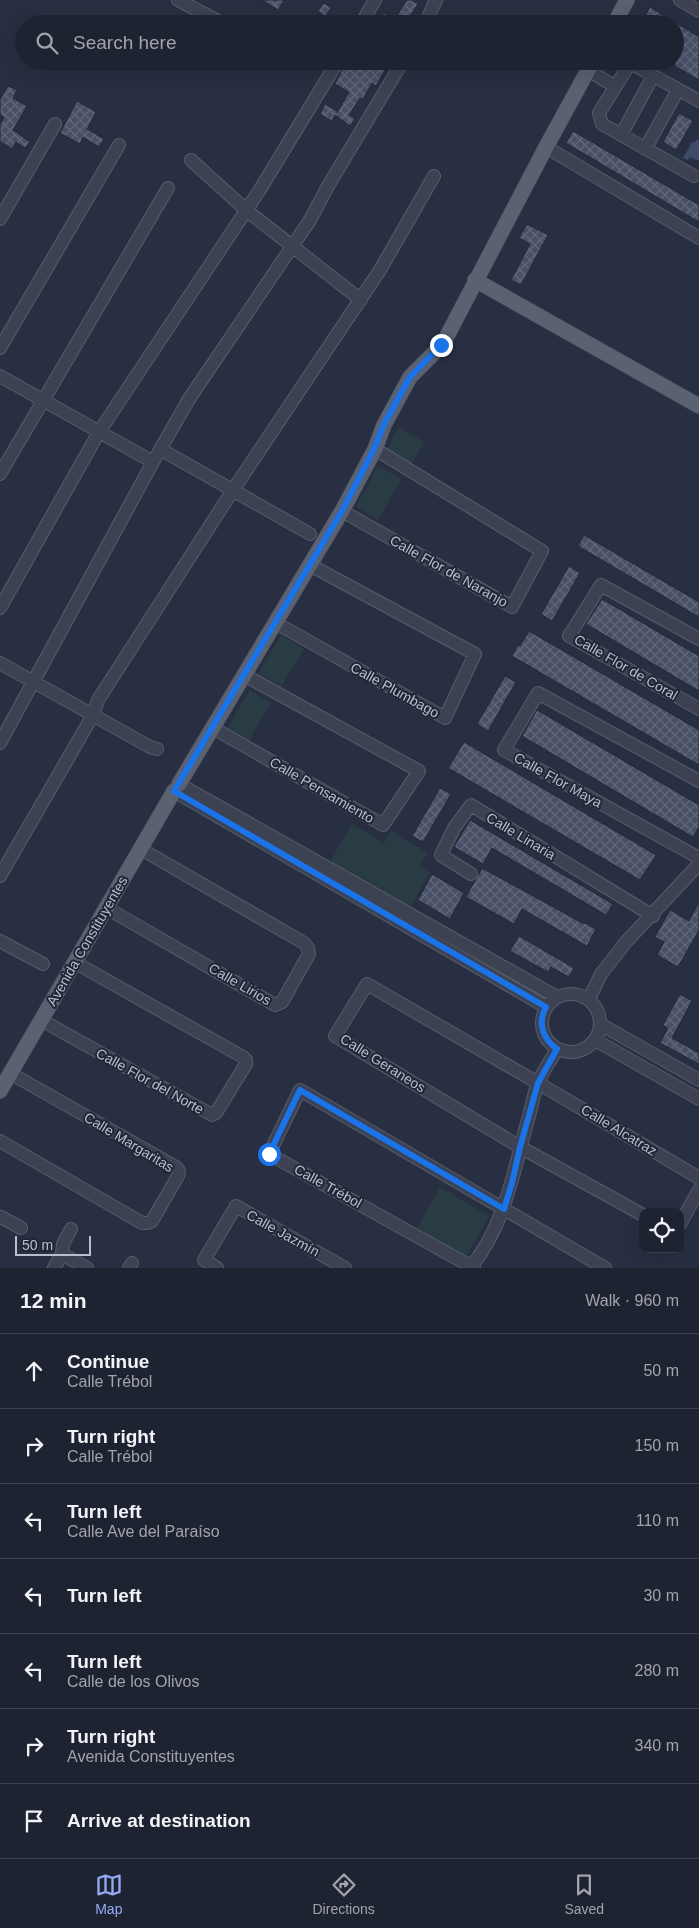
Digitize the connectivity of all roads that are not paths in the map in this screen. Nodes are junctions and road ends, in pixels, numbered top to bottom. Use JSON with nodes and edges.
{"nodes":[{"id":1,"x":178,"y":0,"type":"edge"},
{"id":2,"x":375,"y":0,"type":"edge"},
{"id":3,"x":627,"y":0,"type":"edge"},
{"id":4,"x":431,"y":2,"type":"edge"},
{"id":5,"x":207,"y":15,"type":"edge"},
{"id":6,"x":366,"y":15,"type":"edge"},
{"id":7,"x":427,"y":15,"type":"edge"},
{"id":8,"x":619,"y":15,"type":"edge"},
{"id":9,"x":332,"y":70,"type":"edge"},
{"id":10,"x":398,"y":70,"type":"edge"},
{"id":11,"x":589,"y":70,"type":"edge"},
{"id":12,"x":596,"y":70,"type":"edge"},
{"id":13,"x":625,"y":70,"type":"edge"},
{"id":14,"x":643,"y":70,"type":"edge"},
{"id":15,"x":654,"y":76,"type":"junction"},
{"id":16,"x":614,"y":86,"type":"junction"},
{"id":17,"x":678,"y":90,"type":"junction"},
{"id":18,"x":699,"y":101,"type":"edge"},
{"id":19,"x":55,"y":124,"type":"dead end"},
{"id":20,"x":621,"y":135,"type":"junction"},
{"id":21,"x":119,"y":145,"type":"dead end"},
{"id":22,"x":546,"y":148,"type":"junction"},
{"id":23,"x":645,"y":148,"type":"junction"},
{"id":24,"x":191,"y":160,"type":"dead end"},
{"id":25,"x":434,"y":176,"type":"dead end"},
{"id":26,"x":694,"y":176,"type":"dead end"},
{"id":27,"x":168,"y":188,"type":"dead end"},
{"id":28,"x":246,"y":210,"type":"junction"},
{"id":29,"x":0,"y":218,"type":"edge"},
{"id":30,"x":699,"y":238,"type":"edge"},
{"id":31,"x":294,"y":246,"type":"junction"},
{"id":32,"x":475,"y":280,"type":"junction"},
{"id":33,"x":361,"y":300,"type":"junction"},
{"id":34,"x":0,"y":348,"type":"edge"},
{"id":35,"x":0,"y":376,"type":"edge"},
{"id":36,"x":43,"y":400,"type":"junction"},
{"id":37,"x":699,"y":406,"type":"edge"},
{"id":38,"x":99,"y":432,"type":"junction"},
{"id":39,"x":160,"y":449,"type":"junction"},
{"id":40,"x":374,"y":449,"type":"junction"},
{"id":41,"x":153,"y":462,"type":"junction"},
{"id":42,"x":0,"y":474,"type":"edge"},
{"id":43,"x":233,"y":490,"type":"junction"},
{"id":44,"x":342,"y":511,"type":"junction"},
{"id":45,"x":310,"y":534,"type":"dead end"},
{"id":46,"x":310,"y":565,"type":"junction"},
{"id":47,"x":0,"y":608,"type":"edge"},
{"id":48,"x":276,"y":623,"type":"junction"},
{"id":49,"x":699,"y":638,"type":"edge"},
{"id":50,"x":0,"y":663,"type":"edge"},
{"id":51,"x":244,"y":675,"type":"junction"},
{"id":52,"x":34,"y":683,"type":"junction"},
{"id":53,"x":699,"y":709,"type":"edge"},
{"id":54,"x":93,"y":715,"type":"junction"},
{"id":55,"x":213,"y":728,"type":"junction"},
{"id":56,"x":0,"y":743,"type":"edge"},
{"id":57,"x":157,"y":749,"type":"dead end"},
{"id":58,"x":699,"y":781,"type":"edge"},
{"id":59,"x":176,"y":788,"type":"junction"},
{"id":60,"x":140,"y":849,"type":"junction"},
{"id":61,"x":699,"y":858,"type":"edge"},
{"id":62,"x":699,"y":864,"type":"edge"},
{"id":63,"x":472,"y":874,"type":"dead end"},
{"id":64,"x":0,"y":876,"type":"edge"},
{"id":65,"x":106,"y":907,"type":"junction"},
{"id":66,"x":652,"y":916,"type":"junction"},
{"id":67,"x":0,"y":942,"type":"edge"},
{"id":68,"x":74,"y":962,"type":"junction"},
{"id":69,"x":43,"y":964,"type":"dead end"},
{"id":70,"x":557,"y":997,"type":"junction"},
{"id":71,"x":589,"y":999,"type":"junction"},
{"id":72,"x":546,"y":1007,"type":"junction"},
{"id":73,"x":41,"y":1020,"type":"junction"},
{"id":74,"x":600,"y":1024,"type":"junction"},
{"id":75,"x":595,"y":1040,"type":"junction"},
{"id":76,"x":557,"y":1049,"type":"junction"},
{"id":77,"x":10,"y":1073,"type":"junction"},
{"id":78,"x":699,"y":1080,"type":"edge"},
{"id":79,"x":538,"y":1083,"type":"junction"},
{"id":80,"x":0,"y":1091,"type":"edge"},
{"id":81,"x":699,"y":1099,"type":"edge"},
{"id":82,"x":0,"y":1141,"type":"edge"},
{"id":83,"x":520,"y":1147,"type":"junction"},
{"id":84,"x":699,"y":1178,"type":"edge"},
{"id":85,"x":699,"y":1190,"type":"edge"},
{"id":86,"x":504,"y":1209,"type":"junction"},
{"id":87,"x":639,"y":1213,"type":"edge"},
{"id":88,"x":0,"y":1216,"type":"edge"},
{"id":89,"x":684,"y":1217,"type":"edge"},
{"id":90,"x":21,"y":1228,"type":"dead end"},
{"id":91,"x":71,"y":1229,"type":"dead end"},
{"id":92,"x":0,"y":1232,"type":"edge"},
{"id":93,"x":62,"y":1254,"type":"junction"},
{"id":94,"x":472,"y":1267,"type":"edge"},
{"id":95,"x":54,"y":1268,"type":"edge"},
{"id":96,"x":87,"y":1268,"type":"edge"},
{"id":97,"x":217,"y":1268,"type":"edge"},
{"id":98,"x":345,"y":1268,"type":"edge"},
{"id":99,"x":605,"y":1268,"type":"edge"}],
"edges":[{"from":1,"to":5,"type":"street"},
{"from":2,"to":6,"type":"street"},
{"from":3,"to":8,"type":"main road"},
{"from":4,"to":7,"type":"street"},
{"from":9,"to":28,"type":"street"},
{"from":10,"to":31,"type":"street"},
{"from":11,"to":22,"type":"main road","name":"Avenida Constituyentes"},
{"from":12,"to":16,"type":"street"},
{"from":13,"to":16,"type":"street"},
{"from":14,"to":15,"type":"street"},
{"from":15,"to":17,"type":"street"},
{"from":15,"to":20,"type":"street"},
{"from":16,"to":20,"type":"street"},
{"from":17,"to":18,"type":"street"},
{"from":17,"to":23,"type":"street"},
{"from":19,"to":29,"type":"street"},
{"from":20,"to":23,"type":"street"},
{"from":21,"to":34,"type":"street"},
{"from":22,"to":30,"type":"street"},
{"from":22,"to":32,"type":"main road","name":"Avenida Constituyentes"},
{"from":23,"to":26,"type":"street"},
{"from":24,"to":28,"type":"street"},
{"from":25,"to":33,"type":"street"},
{"from":27,"to":36,"type":"street"},
{"from":28,"to":31,"type":"street"},
{"from":28,"to":38,"type":"street"},
{"from":31,"to":33,"type":"street"},
{"from":31,"to":39,"type":"street"},
{"from":32,"to":37,"type":"main road"},
{"from":32,"to":40,"type":"main road","name":"Avenida Constituyentes"},
{"from":33,"to":43,"type":"street"},
{"from":35,"to":36,"type":"street"},
{"from":36,"to":38,"type":"street"},
{"from":36,"to":42,"type":"street"},
{"from":38,"to":41,"type":"street"},
{"from":38,"to":47,"type":"street"},
{"from":39,"to":41,"type":"street"},
{"from":39,"to":43,"type":"street"},
{"from":40,"to":44,"type":"main road","name":"Avenida Constituyentes"},
{"from":40,"to":44,"type":"street","name":"Calle Flor de Naranjo"},
{"from":41,"to":52,"type":"street"},
{"from":43,"to":45,"type":"street"},
{"from":43,"to":54,"type":"street"},
{"from":44,"to":46,"type":"main road","name":"Avenida Constituyentes"},
{"from":46,"to":48,"type":"main road","name":"Avenida Constituyentes"},
{"from":46,"to":48,"type":"street","name":"Calle Plumbago"},
{"from":48,"to":51,"type":"main road","name":"Avenida Constituyentes"},
{"from":49,"to":53,"type":"street","name":"Calle Flor de Coral"},
{"from":50,"to":52,"type":"street"},
{"from":51,"to":55,"type":"main road","name":"Avenida Constituyentes"},
{"from":51,"to":55,"type":"street","name":"Calle Pensamiento"},
{"from":52,"to":54,"type":"street"},
{"from":52,"to":56,"type":"street"},
{"from":54,"to":57,"type":"street"},
{"from":54,"to":64,"type":"street"},
{"from":55,"to":59,"type":"main road","name":"Avenida Constituyentes"},
{"from":58,"to":61,"type":"street","name":"Calle Flor Maya"},
{"from":59,"to":60,"type":"main road","name":"Avenida Constituyentes"},
{"from":59,"to":70,"type":"street"},
{"from":59,"to":72,"type":"street"},
{"from":60,"to":65,"type":"main road","name":"Avenida Constituyentes"},
{"from":60,"to":65,"type":"street","name":"Calle Lirios"},
{"from":62,"to":66,"type":"street"},
{"from":63,"to":66,"type":"street","name":"Calle Linaria"},
{"from":65,"to":68,"type":"main road","name":"Avenida Constituyentes"},
{"from":66,"to":71,"type":"street"},
{"from":67,"to":69,"type":"street"},
{"from":68,"to":73,"type":"main road","name":"Avenida Constituyentes"},
{"from":68,"to":73,"type":"street","name":"Calle Flor del Norte"},
{"from":70,"to":71,"type":"street"},
{"from":70,"to":72,"type":"street"},
{"from":71,"to":74,"type":"street"},
{"from":72,"to":76,"type":"street"},
{"from":73,"to":77,"type":"main road","name":"Avenida Constituyentes"},
{"from":74,"to":75,"type":"street"},
{"from":74,"to":78,"type":"street"},
{"from":75,"to":76,"type":"street"},
{"from":75,"to":81,"type":"street"},
{"from":76,"to":79,"type":"street"},
{"from":77,"to":80,"type":"main road","name":"Avenida Constituyentes"},
{"from":77,"to":82,"type":"street","name":"Calle Margaritas"},
{"from":79,"to":83,"type":"street"},
{"from":79,"to":83,"type":"street","name":"Calle Geraneos"},
{"from":79,"to":84,"type":"street","name":"Calle Alcatraz"},
{"from":83,"to":86,"type":"street"},
{"from":83,"to":87,"type":"street"},
{"from":85,"to":89,"type":"street"},
{"from":86,"to":94,"type":"street"},
{"from":86,"to":94,"type":"street","name":"Calle Trébol"},
{"from":86,"to":99,"type":"street"},
{"from":88,"to":90,"type":"street"},
{"from":88,"to":92,"type":"street"},
{"from":91,"to":93,"type":"street"},
{"from":93,"to":95,"type":"street"},
{"from":93,"to":96,"type":"street"},
{"from":97,"to":98,"type":"street","name":"Calle Jazmín"}]}
